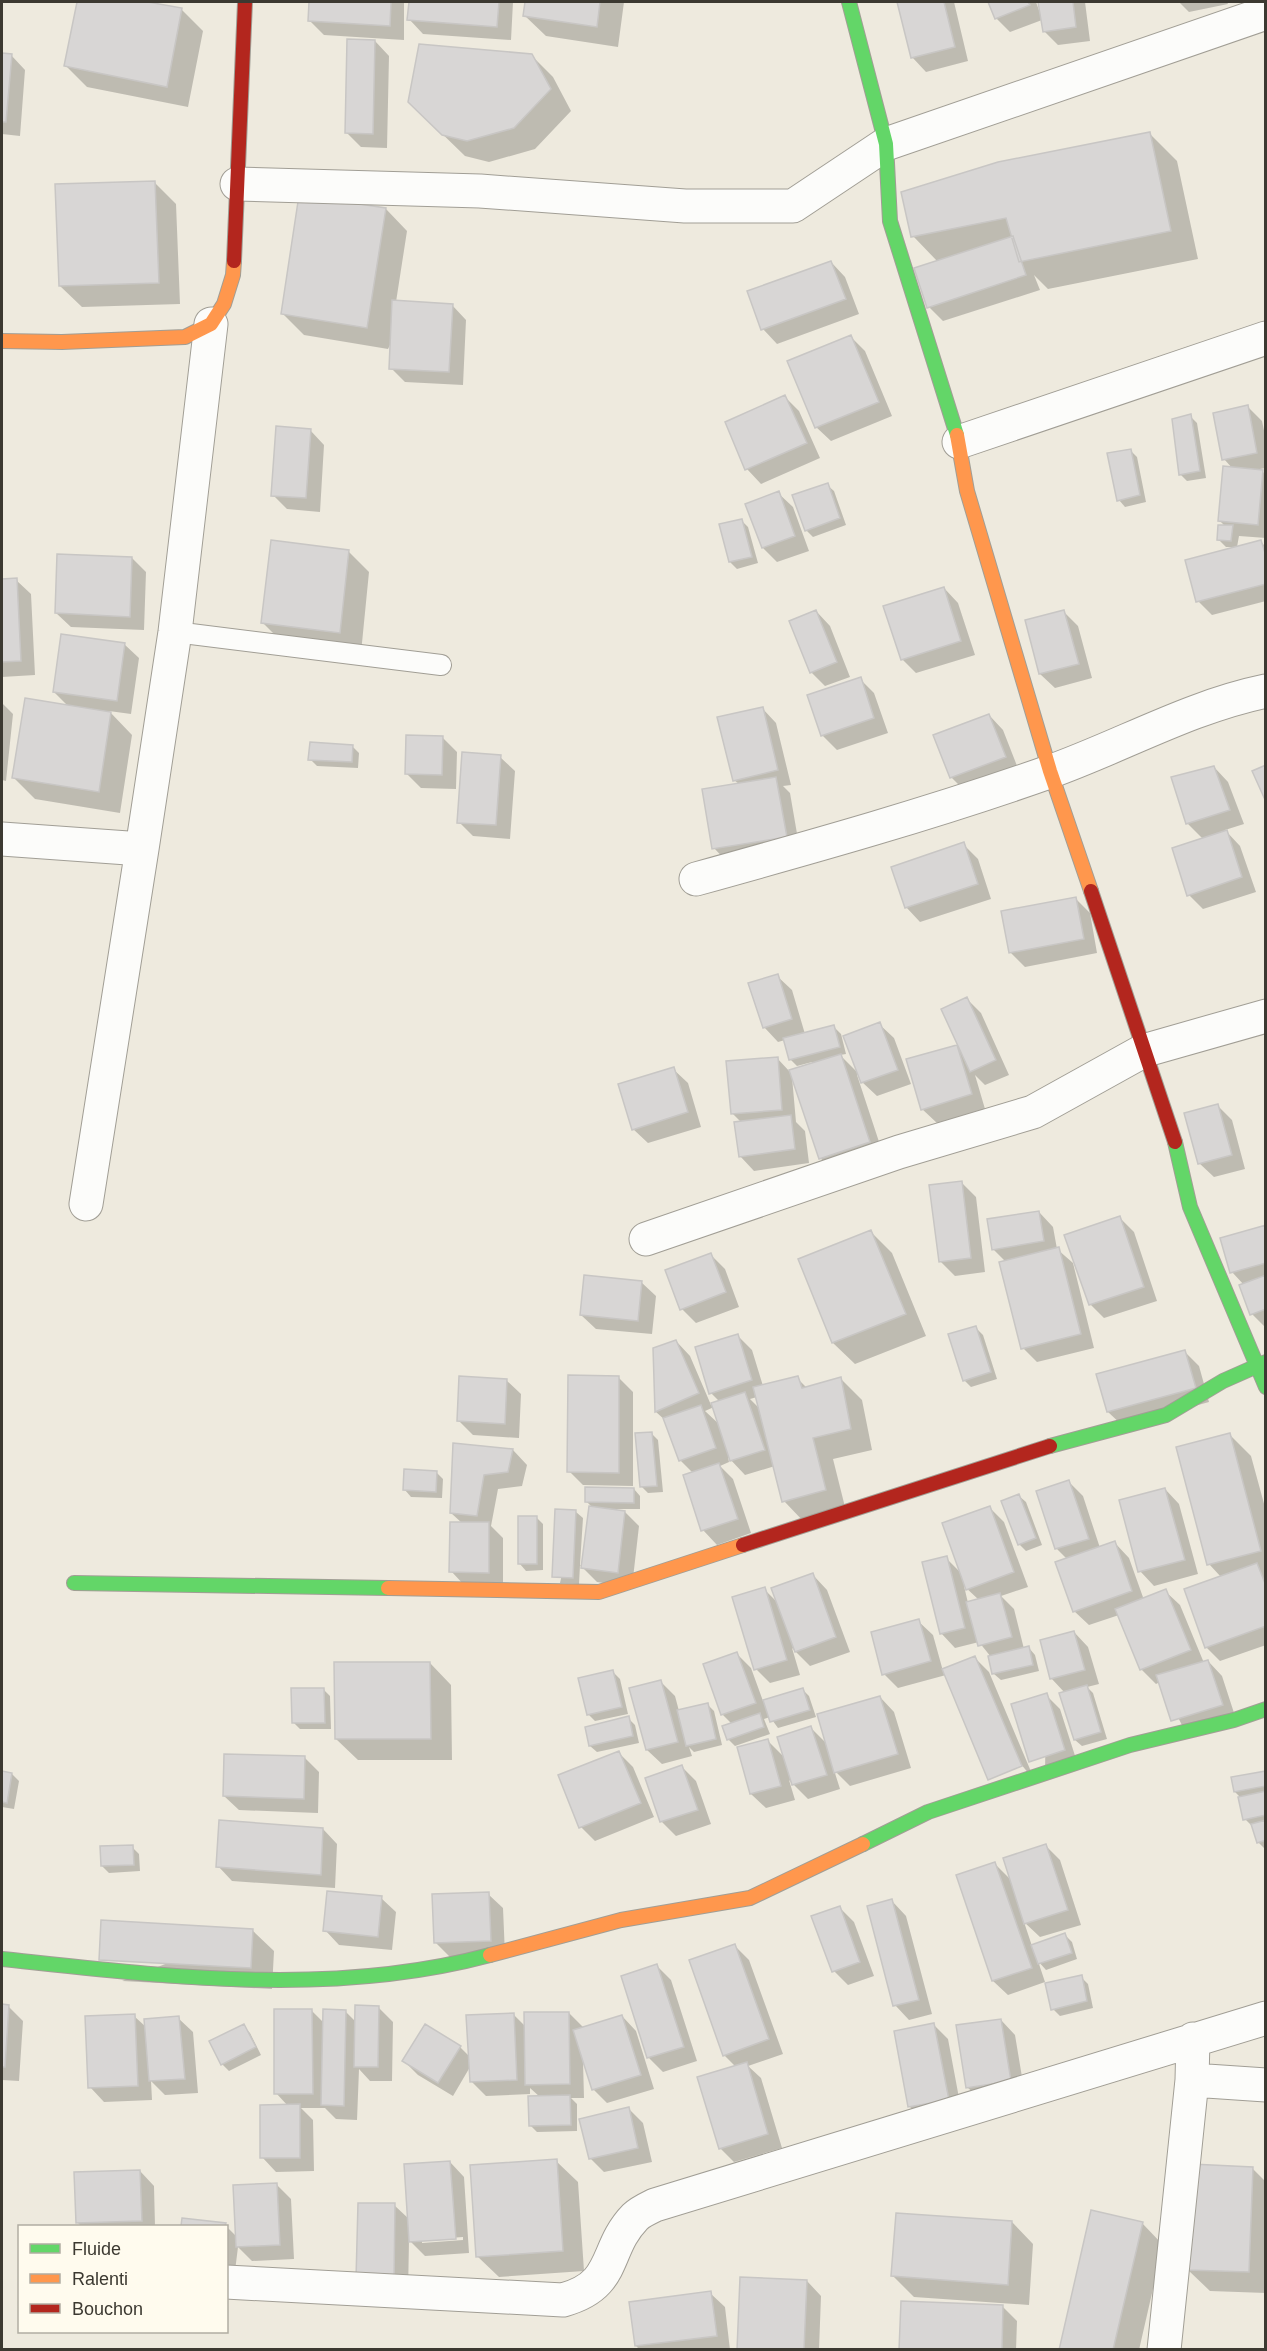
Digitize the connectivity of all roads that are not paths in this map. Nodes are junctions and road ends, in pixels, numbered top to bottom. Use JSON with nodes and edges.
{"nodes":[{"id":1,"x":245,"y":2,"type":"edge"},
{"id":2,"x":849,"y":2,"type":"edge"},
{"id":3,"x":1266,"y":13,"type":"edge"},
{"id":4,"x":886,"y":144,"type":"junction"},
{"id":5,"x":237,"y":184,"type":"junction"},
{"id":6,"x":211,"y":324,"type":"junction"},
{"id":7,"x":1266,"y":338,"type":"edge"},
{"id":8,"x":2,"y":341,"type":"edge"},
{"id":9,"x":959,"y":442,"type":"junction"},
{"id":10,"x":175,"y":632,"type":"junction"},
{"id":11,"x":441,"y":665,"type":"dead end"},
{"id":12,"x":1266,"y":691,"type":"edge"},
{"id":13,"x":1050,"y":771,"type":"junction"},
{"id":14,"x":2,"y":839,"type":"edge"},
{"id":15,"x":142,"y":849,"type":"junction"},
{"id":16,"x":696,"y":879,"type":"dead end"},
{"id":17,"x":1266,"y":1016,"type":"edge"},
{"id":18,"x":1143,"y":1051,"type":"junction"},
{"id":19,"x":86,"y":1204,"type":"dead end"},
{"id":20,"x":646,"y":1239,"type":"dead end"},
{"id":21,"x":1262,"y":1363,"type":"edge"},
{"id":22,"x":1266,"y":1387,"type":"edge"},
{"id":23,"x":74,"y":1583,"type":"dead end"},
{"id":24,"x":1266,"y":1709,"type":"edge"},
{"id":25,"x":2,"y":1959,"type":"edge"},
{"id":26,"x":1266,"y":2018,"type":"edge"},
{"id":27,"x":1193,"y":2039,"type":"junction"},
{"id":28,"x":1192,"y":2080,"type":"junction"},
{"id":29,"x":1266,"y":2085,"type":"edge"},
{"id":30,"x":228,"y":2282,"type":"edge"},
{"id":31,"x":1164,"y":2349,"type":"edge"}],
"edges":[{"from":1,"to":5,"type":"street"},
{"from":2,"to":4,"type":"street"},
{"from":3,"to":4,"type":"street"},
{"from":4,"to":5,"type":"street"},
{"from":4,"to":9,"type":"street"},
{"from":5,"to":6,"type":"street"},
{"from":6,"to":8,"type":"street"},
{"from":6,"to":10,"type":"street"},
{"from":7,"to":9,"type":"street"},
{"from":9,"to":13,"type":"street"},
{"from":10,"to":11,"type":"lane"},
{"from":10,"to":15,"type":"street"},
{"from":12,"to":13,"type":"street"},
{"from":13,"to":16,"type":"street"},
{"from":13,"to":18,"type":"street"},
{"from":14,"to":15,"type":"street"},
{"from":15,"to":19,"type":"street"},
{"from":17,"to":18,"type":"street"},
{"from":18,"to":20,"type":"street"},
{"from":18,"to":21,"type":"street"},
{"from":21,"to":22,"type":"street"},
{"from":21,"to":23,"type":"street"},
{"from":24,"to":25,"type":"street"},
{"from":26,"to":27,"type":"street"},
{"from":27,"to":28,"type":"street"},
{"from":27,"to":30,"type":"street"},
{"from":28,"to":29,"type":"street"},
{"from":28,"to":31,"type":"street"}]}
